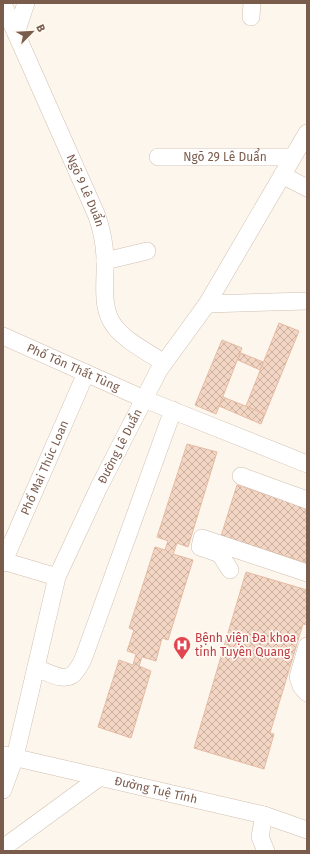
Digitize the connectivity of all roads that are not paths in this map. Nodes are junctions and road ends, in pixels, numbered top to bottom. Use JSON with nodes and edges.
{"nodes":[{"id":1,"x":26,"y":3,"type":"edge"},
{"id":2,"x":3,"y":4,"type":"edge"},
{"id":3,"x":16,"y":33,"type":"junction"},
{"id":4,"x":307,"y":133,"type":"edge"},
{"id":5,"x":158,"y":157,"type":"dead end"},
{"id":6,"x":292,"y":157,"type":"junction"},
{"id":7,"x":282,"y":175,"type":"junction"},
{"id":8,"x":307,"y":188,"type":"edge"},
{"id":9,"x":147,"y":252,"type":"dead end"},
{"id":10,"x":105,"y":261,"type":"junction"},
{"id":11,"x":307,"y":302,"type":"edge"},
{"id":12,"x":207,"y":304,"type":"junction"},
{"id":13,"x":3,"y":336,"type":"edge"},
{"id":14,"x":164,"y":362,"type":"junction"},
{"id":15,"x":86,"y":373,"type":"junction"},
{"id":16,"x":144,"y":399,"type":"junction"},
{"id":17,"x":173,"y":410,"type":"junction"},
{"id":18,"x":307,"y":464,"type":"edge"},
{"id":19,"x":240,"y":476,"type":"dead end"},
{"id":20,"x":307,"y":500,"type":"edge"},
{"id":21,"x":3,"y":562,"type":"edge"},
{"id":22,"x":230,"y":570,"type":"dead end"},
{"id":23,"x":307,"y":573,"type":"edge"},
{"id":24,"x":57,"y":577,"type":"junction"},
{"id":25,"x":307,"y":646,"type":"edge"},
{"id":26,"x":36,"y":668,"type":"junction"},
{"id":27,"x":307,"y":693,"type":"edge"},
{"id":28,"x":9,"y":756,"type":"edge"},
{"id":29,"x":100,"y":777,"type":"junction"},
{"id":30,"x":3,"y":790,"type":"edge"},
{"id":31,"x":264,"y":815,"type":"junction"},
{"id":32,"x":290,"y":824,"type":"junction"},
{"id":33,"x":307,"y":830,"type":"edge"},
{"id":34,"x":307,"y":838,"type":"edge"},
{"id":35,"x":3,"y":848,"type":"edge"},
{"id":36,"x":266,"y":851,"type":"edge"}],
"edges":[{"from":1,"to":3,"type":"street"},
{"from":2,"to":3,"type":"street","name":"Ngõ 9 Lê Duẩn"},
{"from":3,"to":10,"type":"street","name":"Ngõ 9 Lê Duẩn"},
{"from":4,"to":6,"type":"street","name":"Đường Lê Duẩn"},
{"from":5,"to":6,"type":"street","name":"Ngõ 29 Lê Duẩn"},
{"from":6,"to":7,"type":"street","name":"Đường Lê Duẩn"},
{"from":7,"to":8,"type":"street"},
{"from":7,"to":12,"type":"street","name":"Đường Lê Duẩn"},
{"from":9,"to":10,"type":"street"},
{"from":10,"to":14,"type":"street","name":"Ngõ 9 Lê Duẩn"},
{"from":11,"to":12,"type":"street"},
{"from":12,"to":14,"type":"street","name":"Đường Lê Duẩn"},
{"from":13,"to":15,"type":"street","name":"Phố Tôn Thất Tùng"},
{"from":14,"to":16,"type":"street","name":"Đường Lê Duẩn"},
{"from":15,"to":16,"type":"street","name":"Phố Tôn Thất Tùng"},
{"from":15,"to":21,"type":"street","name":"Phố Mai Thúc Loan"},
{"from":16,"to":17,"type":"street","name":"Phố Tôn Thất Tùng"},
{"from":16,"to":24,"type":"street","name":"Đường Lê Duẩn"},
{"from":17,"to":18,"type":"street","name":"Phố Tôn Thất Tùng"},
{"from":17,"to":26,"type":"street"},
{"from":19,"to":20,"type":"street"},
{"from":21,"to":24,"type":"street"},
{"from":22,"to":23,"type":"street"},
{"from":24,"to":26,"type":"street","name":"Đường Lê Duẩn"},
{"from":25,"to":27,"type":"street"},
{"from":26,"to":28,"type":"street","name":"Đường Lê Duẩn"},
{"from":28,"to":29,"type":"street","name":"Đường Tuệ Tĩnh"},
{"from":28,"to":30,"type":"street","name":"Đường Lê Duẩn"},
{"from":29,"to":31,"type":"street","name":"Đường Tuệ Tĩnh"},
{"from":29,"to":35,"type":"street"},
{"from":31,"to":32,"type":"street","name":"Đường Tuệ Tĩnh"},
{"from":31,"to":36,"type":"street"},
{"from":32,"to":33,"type":"street","name":"Đường Tuệ Tĩnh"},
{"from":32,"to":34,"type":"street"}]}
